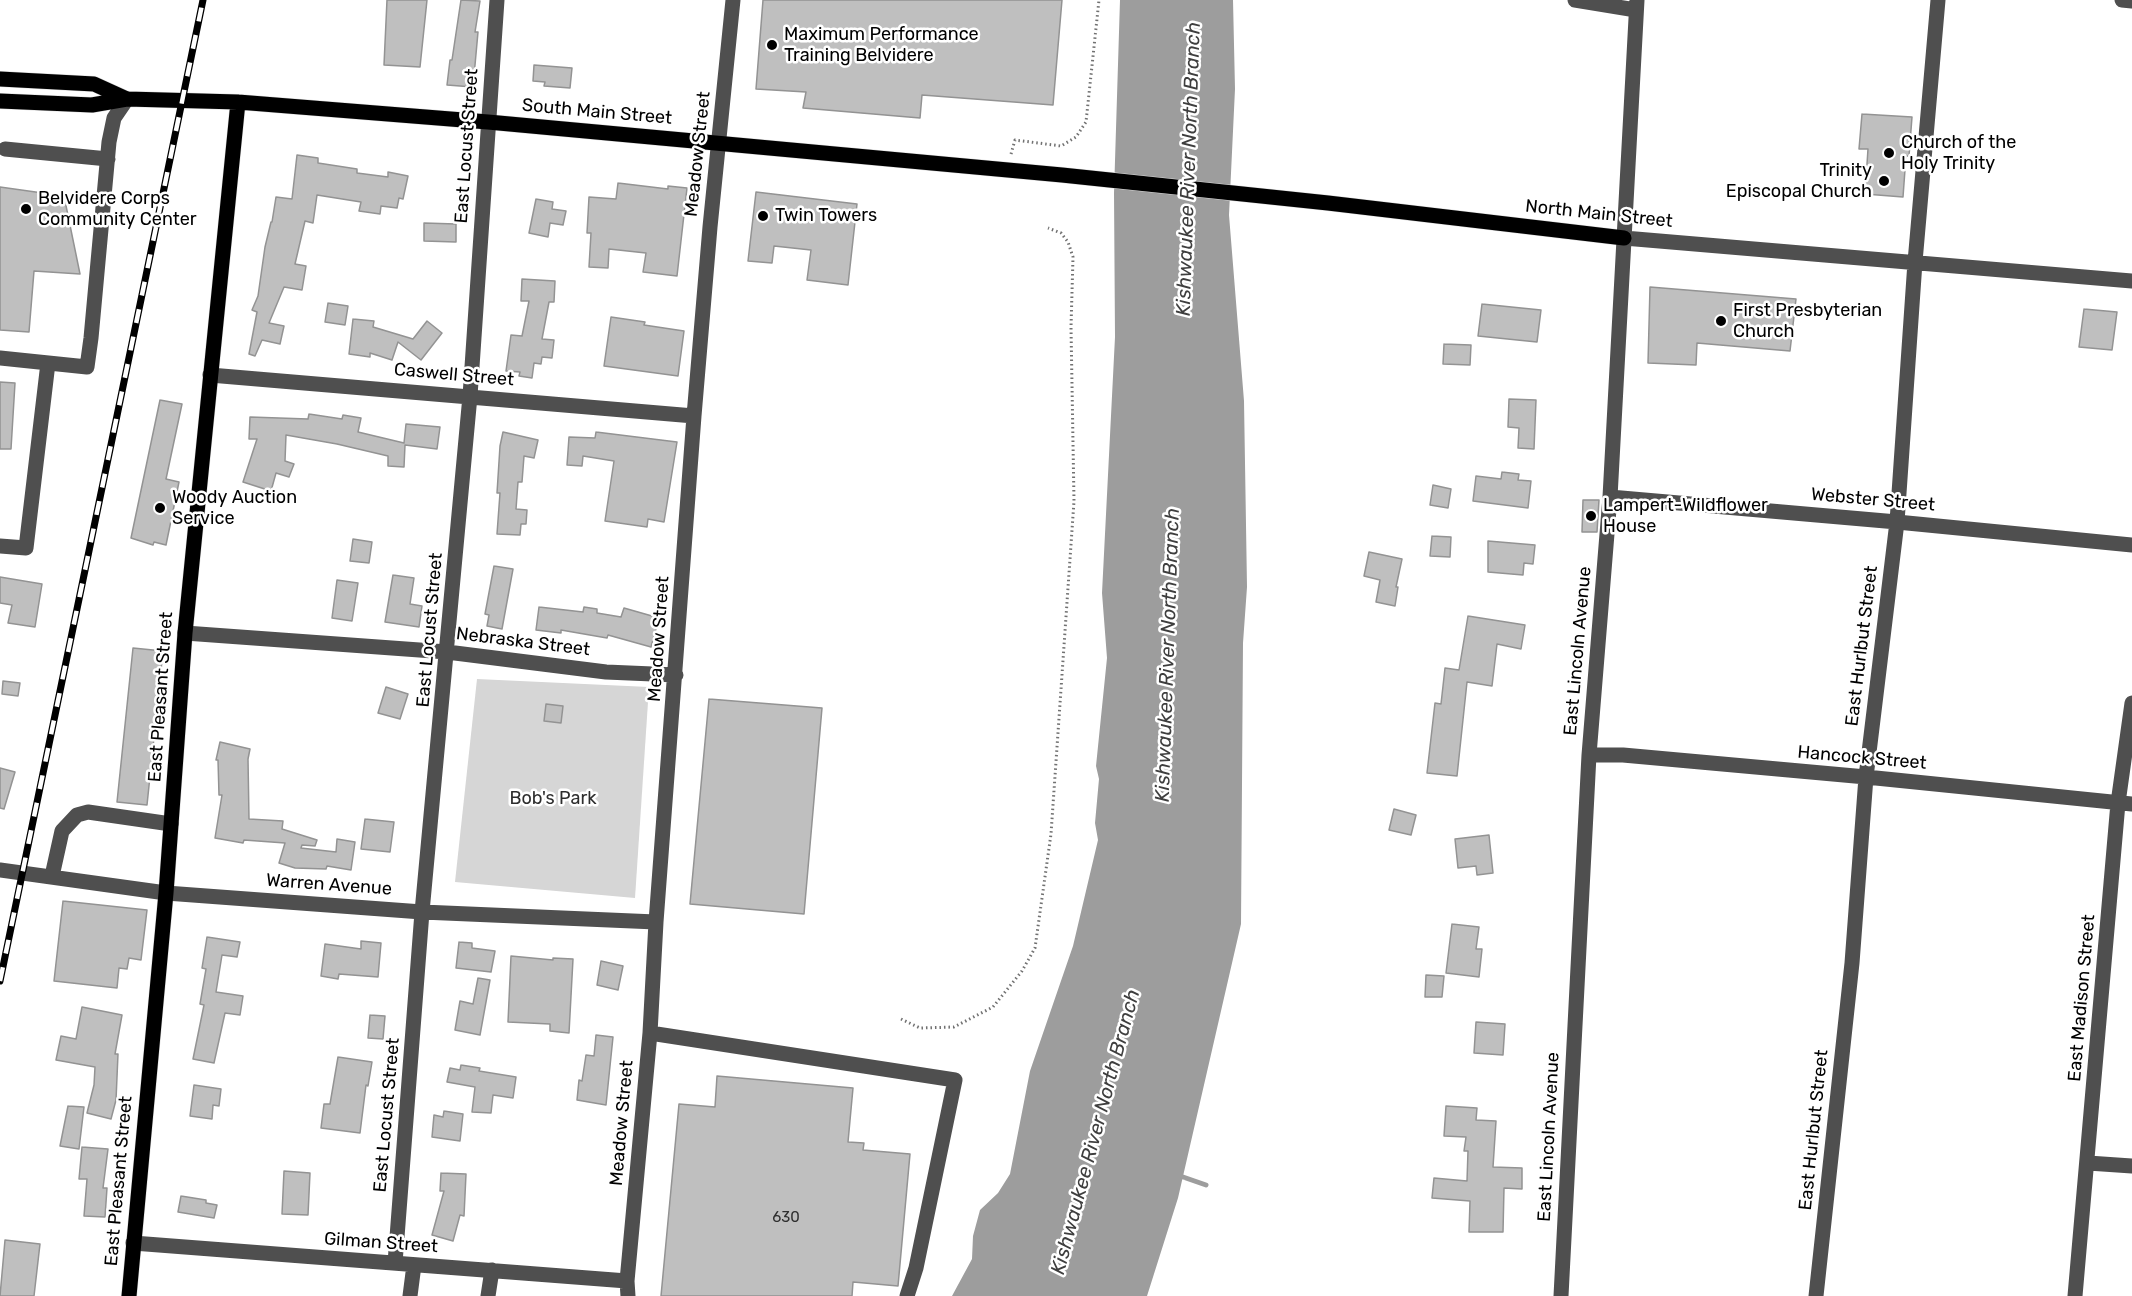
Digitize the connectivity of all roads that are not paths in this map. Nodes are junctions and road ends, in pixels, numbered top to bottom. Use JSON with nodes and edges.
{"nodes":[{"id":1,"x":496,"y":0,"type":"edge"},
{"id":2,"x":733,"y":0,"type":"edge"},
{"id":3,"x":1575,"y":0,"type":"edge"},
{"id":4,"x":1938,"y":0,"type":"edge"},
{"id":5,"x":2122,"y":0,"type":"edge"},
{"id":6,"x":2132,"y":1,"type":"edge"},
{"id":7,"x":1636,"y":5,"type":"edge"},
{"id":8,"x":0,"y":79,"type":"edge"},
{"id":9,"x":127,"y":99,"type":"junction"},
{"id":10,"x":0,"y":101,"type":"edge"},
{"id":11,"x":238,"y":102,"type":"junction"},
{"id":12,"x":488,"y":122,"type":"junction"},
{"id":13,"x":719,"y":142,"type":"junction"},
{"id":14,"x":5,"y":148,"type":"dead end"},
{"id":15,"x":108,"y":159,"type":"junction"},
{"id":16,"x":1062,"y":176,"type":"joint"},
{"id":17,"x":1624,"y":238,"type":"junction"},
{"id":18,"x":1915,"y":262,"type":"junction"},
{"id":19,"x":2132,"y":280,"type":"edge"},
{"id":20,"x":0,"y":358,"type":"edge"},
{"id":21,"x":48,"y":363,"type":"junction"},
{"id":22,"x":210,"y":375,"type":"junction"},
{"id":23,"x":470,"y":396,"type":"junction"},
{"id":24,"x":694,"y":416,"type":"junction"},
{"id":25,"x":1610,"y":497,"type":"junction"},
{"id":26,"x":1897,"y":522,"type":"junction"},
{"id":27,"x":2132,"y":545,"type":"edge"},
{"id":28,"x":0,"y":546,"type":"edge"},
{"id":29,"x":185,"y":633,"type":"junction"},
{"id":30,"x":447,"y":652,"type":"junction"},
{"id":31,"x":676,"y":675,"type":"junction"},
{"id":32,"x":2132,"y":703,"type":"edge"},
{"id":33,"x":1589,"y":755,"type":"junction"},
{"id":34,"x":1866,"y":777,"type":"junction"},
{"id":35,"x":2125,"y":803,"type":"edge"},
{"id":36,"x":171,"y":824,"type":"junction"},
{"id":37,"x":0,"y":870,"type":"edge"},
{"id":38,"x":52,"y":876,"type":"junction"},
{"id":39,"x":166,"y":892,"type":"junction"},
{"id":40,"x":422,"y":912,"type":"junction"},
{"id":41,"x":656,"y":922,"type":"junction"},
{"id":42,"x":650,"y":1033,"type":"junction"},
{"id":43,"x":2088,"y":1163,"type":"junction"},
{"id":44,"x":2132,"y":1166,"type":"edge"},
{"id":45,"x":133,"y":1243,"type":"junction"},
{"id":46,"x":394,"y":1263,"type":"junction"},
{"id":47,"x":414,"y":1265,"type":"junction"},
{"id":48,"x":492,"y":1270,"type":"junction"},
{"id":49,"x":627,"y":1288,"type":"edge"},
{"id":50,"x":129,"y":1296,"type":"edge"},
{"id":51,"x":410,"y":1296,"type":"edge"},
{"id":52,"x":489,"y":1296,"type":"edge"},
{"id":53,"x":907,"y":1296,"type":"edge"},
{"id":54,"x":1560,"y":1296,"type":"edge"},
{"id":55,"x":1816,"y":1296,"type":"edge"},
{"id":56,"x":2074,"y":1296,"type":"edge"}],
"edges":[{"from":1,"to":12,"type":"street","name":"East Locust Street"},
{"from":2,"to":13,"type":"street","name":"Meadow Street"},
{"from":3,"to":7,"type":"street","name":"East Lincoln Avenue"},
{"from":4,"to":18,"type":"street","name":"East Hurlbut Street"},
{"from":5,"to":6,"type":"street"},
{"from":7,"to":17,"type":"street","name":"East Lincoln Avenue"},
{"from":8,"to":9,"type":"main road","name":"South Main Street"},
{"from":9,"to":10,"type":"main road","name":"South Main Street"},
{"from":9,"to":11,"type":"main road","name":"South Main Street"},
{"from":9,"to":15,"type":"street"},
{"from":11,"to":12,"type":"main road","name":"South Main Street"},
{"from":11,"to":22,"type":"main road","name":"East Pleasant Street"},
{"from":12,"to":13,"type":"main road","name":"South Main Street"},
{"from":12,"to":23,"type":"street","name":"East Locust Street"},
{"from":13,"to":16,"type":"main road","name":"South Main Street"},
{"from":13,"to":24,"type":"street","name":"Meadow Street"},
{"from":14,"to":15,"type":"street"},
{"from":15,"to":21,"type":"street"},
{"from":16,"to":17,"type":"main road","name":"North Main Street"},
{"from":17,"to":18,"type":"street","name":"North Main Street"},
{"from":17,"to":25,"type":"street","name":"East Lincoln Avenue"},
{"from":18,"to":19,"type":"street","name":"North Main Street"},
{"from":18,"to":26,"type":"street","name":"East Hurlbut Street"},
{"from":20,"to":21,"type":"street"},
{"from":21,"to":28,"type":"street"},
{"from":22,"to":23,"type":"street","name":"Caswell Street"},
{"from":22,"to":29,"type":"main road","name":"East Pleasant Street"},
{"from":23,"to":24,"type":"street","name":"Caswell Street"},
{"from":23,"to":30,"type":"street","name":"East Locust Street"},
{"from":24,"to":31,"type":"street","name":"Meadow Street"},
{"from":25,"to":26,"type":"street","name":"Webster Street"},
{"from":25,"to":33,"type":"street","name":"East Lincoln Avenue"},
{"from":26,"to":27,"type":"street","name":"Webster Street"},
{"from":26,"to":34,"type":"street","name":"East Hurlbut Street"},
{"from":29,"to":30,"type":"street","name":"Nebraska Street"},
{"from":29,"to":36,"type":"main road","name":"East Pleasant Street"},
{"from":30,"to":31,"type":"street","name":"Nebraska Street"},
{"from":30,"to":40,"type":"street","name":"East Locust Street"},
{"from":31,"to":41,"type":"street","name":"Meadow Street"},
{"from":32,"to":35,"type":"street","name":"East Madison Street"},
{"from":33,"to":34,"type":"street","name":"Hancock Street"},
{"from":33,"to":54,"type":"street","name":"East Lincoln Avenue"},
{"from":34,"to":35,"type":"street","name":"Hancock Street"},
{"from":34,"to":55,"type":"street","name":"East Hurlbut Street"},
{"from":35,"to":43,"type":"street","name":"East Madison Street"},
{"from":36,"to":38,"type":"street"},
{"from":36,"to":39,"type":"main road","name":"East Pleasant Street"},
{"from":37,"to":38,"type":"street","name":"Warren Avenue"},
{"from":38,"to":39,"type":"street","name":"Warren Avenue"},
{"from":39,"to":40,"type":"street","name":"Warren Avenue"},
{"from":39,"to":45,"type":"main road","name":"East Pleasant Street"},
{"from":40,"to":41,"type":"street","name":"Warren Avenue"},
{"from":40,"to":46,"type":"street","name":"East Locust Street"},
{"from":41,"to":42,"type":"street","name":"Meadow Street"},
{"from":42,"to":49,"type":"street","name":"Meadow Street"},
{"from":42,"to":53,"type":"street"},
{"from":43,"to":44,"type":"street"},
{"from":43,"to":56,"type":"street","name":"East Madison Street"},
{"from":45,"to":46,"type":"street","name":"Gilman Street"},
{"from":45,"to":50,"type":"main road","name":"East Pleasant Street"},
{"from":46,"to":47,"type":"street","name":"Gilman Street"},
{"from":47,"to":48,"type":"street","name":"Gilman Street"},
{"from":47,"to":51,"type":"street"},
{"from":48,"to":49,"type":"street","name":"Gilman Street"},
{"from":48,"to":52,"type":"street"}]}
